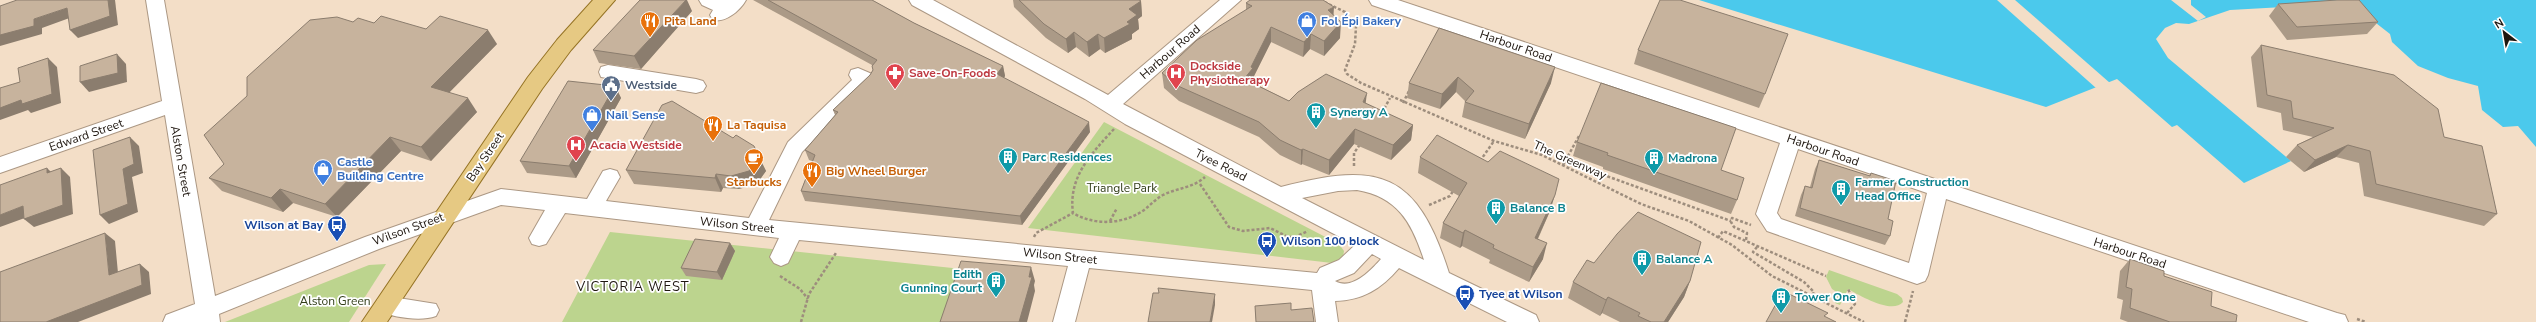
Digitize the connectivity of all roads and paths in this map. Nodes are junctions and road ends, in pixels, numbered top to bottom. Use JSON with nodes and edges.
{"nodes":[{"id":1,"x":155,"y":0,"type":"edge"},
{"id":2,"x":605,"y":0,"type":"edge"},
{"id":3,"x":708,"y":0,"type":"edge"},
{"id":4,"x":918,"y":0,"type":"edge"},
{"id":5,"x":1232,"y":0,"type":"edge"},
{"id":6,"x":1320,"y":0,"type":"edge"},
{"id":7,"x":1378,"y":0,"type":"edge"},
{"id":8,"x":727,"y":8,"type":"edge"},
{"id":9,"x":608,"y":72,"type":"dead end"},
{"id":10,"x":858,"y":75,"type":"dead end"},
{"id":11,"x":696,"y":86,"type":"dead end"},
{"id":12,"x":1412,"y":87,"type":"edge"},
{"id":13,"x":1390,"y":98,"type":"junction"},
{"id":14,"x":1403,"y":103,"type":"junction"},
{"id":15,"x":172,"y":105,"type":"junction"},
{"id":16,"x":1109,"y":105,"type":"junction"},
{"id":17,"x":1132,"y":119,"type":"junction"},
{"id":18,"x":1379,"y":120,"type":"edge"},
{"id":19,"x":1579,"y":136,"type":"edge"},
{"id":20,"x":1791,"y":139,"type":"junction"},
{"id":21,"x":1363,"y":141,"type":"edge"},
{"id":22,"x":1494,"y":141,"type":"junction"},
{"id":23,"x":1565,"y":162,"type":"junction"},
{"id":24,"x":1218,"y":164,"type":"junction"},
{"id":25,"x":0,"y":165,"type":"edge"},
{"id":26,"x":1563,"y":165,"type":"junction"},
{"id":27,"x":1477,"y":166,"type":"edge"},
{"id":28,"x":610,"y":176,"type":"dead end"},
{"id":29,"x":1354,"y":181,"type":"junction"},
{"id":30,"x":1200,"y":184,"type":"junction"},
{"id":31,"x":1938,"y":188,"type":"junction"},
{"id":32,"x":1455,"y":189,"type":"edge"},
{"id":33,"x":1280,"y":196,"type":"junction"},
{"id":34,"x":559,"y":204,"type":"junction"},
{"id":35,"x":592,"y":208,"type":"junction"},
{"id":36,"x":1117,"y":208,"type":"dead end"},
{"id":37,"x":1413,"y":212,"type":"junction"},
{"id":38,"x":1073,"y":213,"type":"junction"},
{"id":39,"x":445,"y":215,"type":"junction"},
{"id":40,"x":1109,"y":221,"type":"junction"},
{"id":41,"x":1731,"y":221,"type":"junction"},
{"id":42,"x":1754,"y":226,"type":"dead end"},
{"id":43,"x":755,"y":227,"type":"junction"},
{"id":44,"x":793,"y":231,"type":"junction"},
{"id":45,"x":1314,"y":234,"type":"dead end"},
{"id":46,"x":540,"y":238,"type":"dead end"},
{"id":47,"x":1718,"y":238,"type":"junction"},
{"id":48,"x":1746,"y":240,"type":"junction"},
{"id":49,"x":1369,"y":242,"type":"junction"},
{"id":50,"x":1757,"y":247,"type":"junction"},
{"id":51,"x":839,"y":250,"type":"dead end"},
{"id":52,"x":1028,"y":252,"type":"junction"},
{"id":53,"x":1396,"y":256,"type":"junction"},
{"id":54,"x":1081,"y":258,"type":"junction"},
{"id":55,"x":779,"y":266,"type":"joint"},
{"id":56,"x":1826,"y":276,"type":"dead end"},
{"id":57,"x":1440,"y":279,"type":"junction"},
{"id":58,"x":1322,"y":282,"type":"junction"},
{"id":59,"x":1914,"y":285,"type":"dead end"},
{"id":60,"x":1848,"y":289,"type":"dead end"},
{"id":61,"x":1812,"y":296,"type":"junction"},
{"id":62,"x":808,"y":299,"type":"junction"},
{"id":63,"x":428,"y":310,"type":"dead end"},
{"id":64,"x":380,"y":313,"type":"edge"},
{"id":65,"x":1847,"y":313,"type":"junction"},
{"id":66,"x":208,"y":316,"type":"edge"},
{"id":67,"x":174,"y":322,"type":"edge"},
{"id":68,"x":801,"y":322,"type":"edge"},
{"id":69,"x":1064,"y":322,"type":"edge"},
{"id":70,"x":1327,"y":322,"type":"edge"},
{"id":71,"x":1528,"y":322,"type":"edge"},
{"id":72,"x":1864,"y":322,"type":"edge"},
{"id":73,"x":1905,"y":322,"type":"edge"},
{"id":74,"x":2337,"y":322,"type":"edge"}],
"edges":[{"from":1,"to":15,"type":"street","name":"Alston Street"},
{"from":2,"to":39,"type":"main road","name":"Bay Street"},
{"from":3,"to":8,"type":"street"},
{"from":4,"to":16,"type":"street","name":"Tyee Road"},
{"from":5,"to":16,"type":"street","name":"Harbour Road"},
{"from":6,"to":13,"type":"path","name":"The Greenway"},
{"from":7,"to":20,"type":"street","name":"Harbour Road"},
{"from":9,"to":11,"type":"street"},
{"from":10,"to":43,"type":"street"},
{"from":12,"to":14,"type":"path"},
{"from":13,"to":14,"type":"path","name":"The Greenway"},
{"from":13,"to":18,"type":"path"},
{"from":14,"to":22,"type":"path","name":"The Greenway"},
{"from":15,"to":25,"type":"street","name":"Edward Street"},
{"from":15,"to":66,"type":"street","name":"Alston Street"},
{"from":16,"to":17,"type":"street","name":"Tyee Road"},
{"from":17,"to":24,"type":"street","name":"Tyee Road"},
{"from":17,"to":38,"type":"path"},
{"from":19,"to":23,"type":"path"},
{"from":20,"to":31,"type":"street","name":"Harbour Road"},
{"from":20,"to":31,"type":"street"},
{"from":21,"to":29,"type":"path"},
{"from":22,"to":26,"type":"path","name":"The Greenway"},
{"from":22,"to":27,"type":"path"},
{"from":23,"to":26,"type":"path"},
{"from":23,"to":41,"type":"path"},
{"from":24,"to":30,"type":"path"},
{"from":24,"to":33,"type":"street","name":"Tyee Road"},
{"from":26,"to":47,"type":"path","name":"The Greenway"},
{"from":28,"to":35,"type":"street"},
{"from":29,"to":33,"type":"street"},
{"from":29,"to":37,"type":"street"},
{"from":30,"to":40,"type":"path"},
{"from":30,"to":45,"type":"path"},
{"from":31,"to":74,"type":"street","name":"Harbour Road"},
{"from":32,"to":37,"type":"path"},
{"from":33,"to":49,"type":"street","name":"Tyee Road"},
{"from":34,"to":35,"type":"street","name":"Wilson Street"},
{"from":34,"to":39,"type":"street","name":"Wilson Street"},
{"from":34,"to":46,"type":"street"},
{"from":35,"to":43,"type":"street","name":"Wilson Street"},
{"from":36,"to":40,"type":"path"},
{"from":37,"to":57,"type":"street"},
{"from":38,"to":40,"type":"path"},
{"from":38,"to":52,"type":"path"},
{"from":39,"to":64,"type":"main road","name":"Bay Street"},
{"from":39,"to":66,"type":"street","name":"Wilson Street"},
{"from":41,"to":42,"type":"path"},
{"from":41,"to":48,"type":"path"},
{"from":43,"to":44,"type":"street","name":"Wilson Street"},
{"from":44,"to":52,"type":"street","name":"Wilson Street"},
{"from":44,"to":55,"type":"street"},
{"from":47,"to":48,"type":"path"},
{"from":47,"to":61,"type":"path","name":"The Greenway"},
{"from":48,"to":50,"type":"path"},
{"from":49,"to":53,"type":"street","name":"Tyee Road"},
{"from":49,"to":58,"type":"street"},
{"from":50,"to":56,"type":"path"},
{"from":50,"to":61,"type":"path"},
{"from":51,"to":62,"type":"path"},
{"from":52,"to":54,"type":"street","name":"Wilson Street"},
{"from":53,"to":57,"type":"street","name":"Tyee Road"},
{"from":53,"to":58,"type":"street","name":"Wilson Street"},
{"from":54,"to":58,"type":"street","name":"Wilson Street"},
{"from":54,"to":69,"type":"street"},
{"from":55,"to":62,"type":"path"},
{"from":57,"to":71,"type":"street","name":"Tyee Road"},
{"from":58,"to":70,"type":"street"},
{"from":59,"to":73,"type":"path"},
{"from":60,"to":65,"type":"path"},
{"from":61,"to":65,"type":"path","name":"The Greenway"},
{"from":62,"to":68,"type":"path"},
{"from":63,"to":64,"type":"street"},
{"from":65,"to":72,"type":"path","name":"The Greenway"},
{"from":66,"to":67,"type":"street","name":"Wilson Street"}]}
